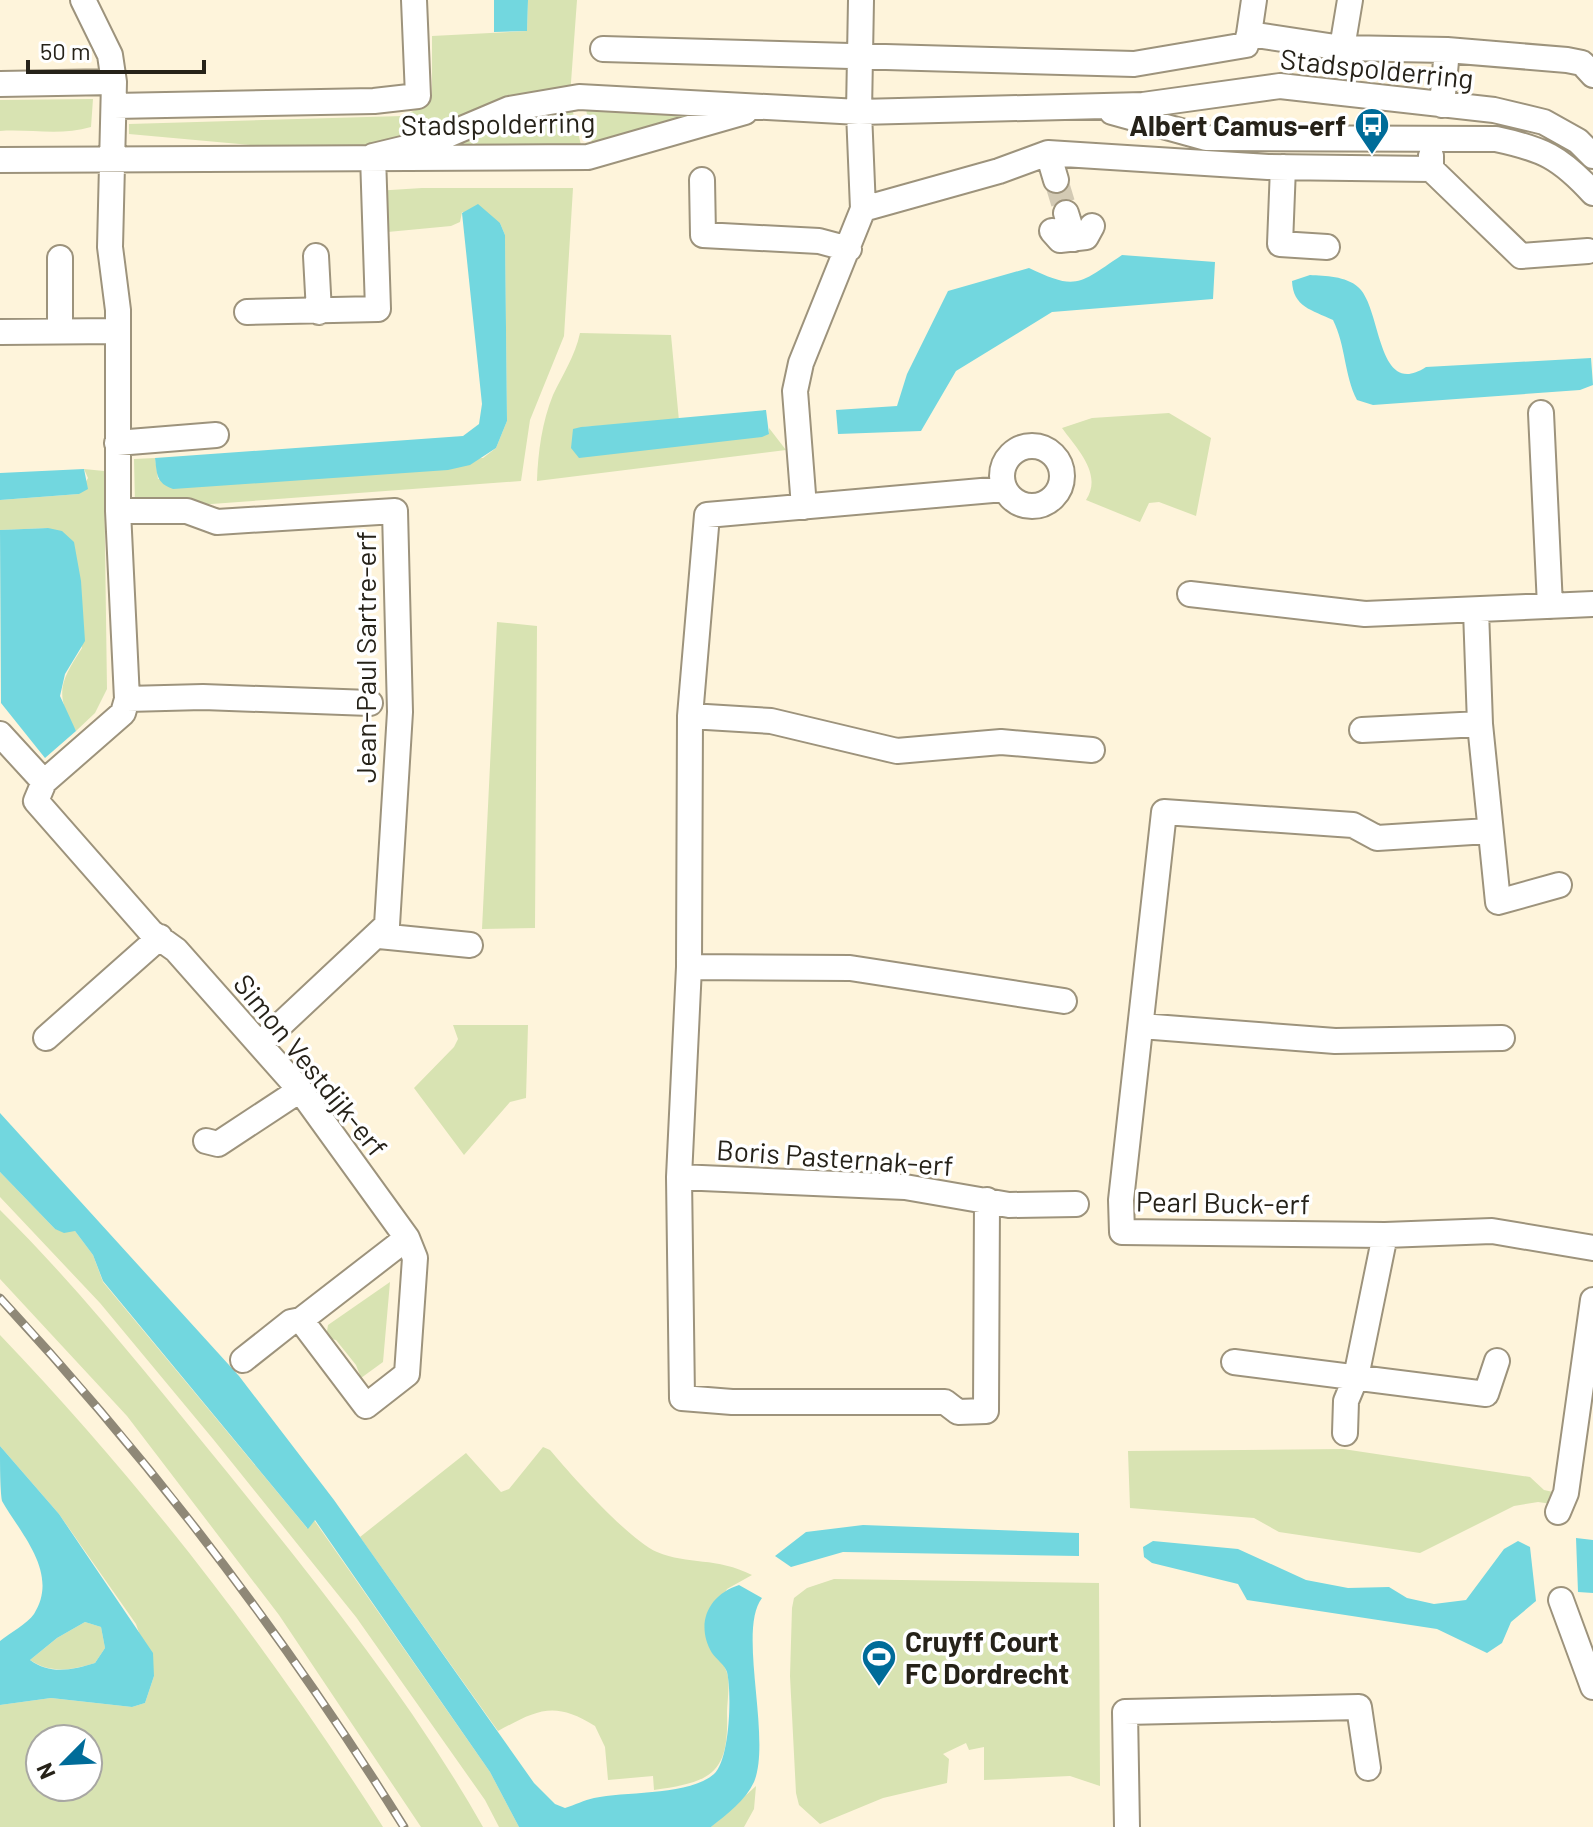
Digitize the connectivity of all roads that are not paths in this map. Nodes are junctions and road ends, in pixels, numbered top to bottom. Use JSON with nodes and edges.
{"nodes":[{"id":1,"x":83,"y":0,"type":"edge"},
{"id":2,"x":414,"y":0,"type":"edge"},
{"id":3,"x":861,"y":0,"type":"edge"},
{"id":4,"x":1254,"y":0,"type":"edge"},
{"id":5,"x":1350,"y":0,"type":"edge"},
{"id":6,"x":1249,"y":34,"type":"junction"},
{"id":7,"x":1342,"y":48,"type":"junction"},
{"id":8,"x":603,"y":49,"type":"dead end"},
{"id":9,"x":1447,"y":50,"type":"junction"},
{"id":10,"x":861,"y":57,"type":"junction"},
{"id":11,"x":1593,"y":75,"type":"edge"},
{"id":12,"x":0,"y":84,"type":"edge"},
{"id":13,"x":114,"y":94,"type":"junction"},
{"id":14,"x":1442,"y":105,"type":"junction"},
{"id":15,"x":763,"y":107,"type":"junction"},
{"id":16,"x":1095,"y":107,"type":"junction"},
{"id":17,"x":859,"y":112,"type":"junction"},
{"id":18,"x":1432,"y":140,"type":"junction"},
{"id":19,"x":1048,"y":153,"type":"junction"},
{"id":20,"x":373,"y":156,"type":"junction"},
{"id":21,"x":1593,"y":156,"type":"edge"},
{"id":22,"x":111,"y":159,"type":"junction"},
{"id":23,"x":0,"y":160,"type":"edge"},
{"id":24,"x":1275,"y":167,"type":"junction"},
{"id":25,"x":1431,"y":169,"type":"junction"},
{"id":26,"x":702,"y":180,"type":"dead end"},
{"id":27,"x":1056,"y":180,"type":"tunnel mouth"},
{"id":28,"x":1593,"y":193,"type":"edge"},
{"id":29,"x":863,"y":209,"type":"junction"},
{"id":30,"x":1327,"y":247,"type":"dead end"},
{"id":31,"x":849,"y":249,"type":"junction"},
{"id":32,"x":1588,"y":251,"type":"dead end"},
{"id":33,"x":316,"y":256,"type":"dead end"},
{"id":34,"x":60,"y":258,"type":"dead end"},
{"id":35,"x":247,"y":312,"type":"dead end"},
{"id":36,"x":319,"y":312,"type":"junction"},
{"id":37,"x":60,"y":331,"type":"junction"},
{"id":38,"x":118,"y":331,"type":"junction"},
{"id":39,"x":0,"y":332,"type":"edge"},
{"id":40,"x":1541,"y":413,"type":"dead end"},
{"id":41,"x":216,"y":435,"type":"dead end"},
{"id":42,"x":117,"y":443,"type":"junction"},
{"id":43,"x":1004,"y":489,"type":"dead end"},
{"id":44,"x":804,"y":507,"type":"junction"},
{"id":45,"x":118,"y":511,"type":"junction"},
{"id":46,"x":1190,"y":594,"type":"dead end"},
{"id":47,"x":1593,"y":604,"type":"edge"},
{"id":48,"x":1550,"y":606,"type":"junction"},
{"id":49,"x":1476,"y":610,"type":"junction"},
{"id":50,"x":127,"y":699,"type":"junction"},
{"id":51,"x":370,"y":703,"type":"dead end"},
{"id":52,"x":690,"y":716,"type":"junction"},
{"id":53,"x":1480,"y":724,"type":"junction"},
{"id":54,"x":1362,"y":730,"type":"dead end"},
{"id":55,"x":0,"y":734,"type":"edge"},
{"id":56,"x":1092,"y":750,"type":"dead end"},
{"id":57,"x":44,"y":782,"type":"junction"},
{"id":58,"x":1488,"y":831,"type":"junction"},
{"id":59,"x":1559,"y":885,"type":"dead end"},
{"id":60,"x":379,"y":936,"type":"junction"},
{"id":61,"x":160,"y":937,"type":"junction"},
{"id":62,"x":470,"y":945,"type":"dead end"},
{"id":63,"x":689,"y":967,"type":"junction"},
{"id":64,"x":1064,"y":1001,"type":"dead end"},
{"id":65,"x":1141,"y":1026,"type":"junction"},
{"id":66,"x":46,"y":1038,"type":"dead end"},
{"id":67,"x":1502,"y":1038,"type":"dead end"},
{"id":68,"x":260,"y":1044,"type":"junction"},
{"id":69,"x":300,"y":1090,"type":"junction"},
{"id":70,"x":206,"y":1141,"type":"dead end"},
{"id":71,"x":679,"y":1177,"type":"junction"},
{"id":72,"x":987,"y":1200,"type":"junction"},
{"id":73,"x":1076,"y":1204,"type":"dead end"},
{"id":74,"x":1385,"y":1235,"type":"junction"},
{"id":75,"x":407,"y":1238,"type":"junction"},
{"id":76,"x":1593,"y":1248,"type":"edge"},
{"id":77,"x":1593,"y":1300,"type":"edge"},
{"id":78,"x":301,"y":1320,"type":"junction"},
{"id":79,"x":243,"y":1360,"type":"dead end"},
{"id":80,"x":1497,"y":1361,"type":"dead end"},
{"id":81,"x":1234,"y":1362,"type":"dead end"},
{"id":82,"x":1587,"y":1376,"type":"edge"},
{"id":83,"x":1356,"y":1377,"type":"junction"},
{"id":84,"x":1345,"y":1433,"type":"dead end"},
{"id":85,"x":1558,"y":1512,"type":"dead end"},
{"id":86,"x":1561,"y":1600,"type":"dead end"},
{"id":87,"x":1593,"y":1687,"type":"edge"},
{"id":88,"x":1368,"y":1768,"type":"dead end"},
{"id":89,"x":1127,"y":1827,"type":"edge"}],
"edges":[{"from":1,"to":13,"type":"street"},
{"from":2,"to":13,"type":"street"},
{"from":3,"to":10,"type":"street"},
{"from":4,"to":6,"type":"street"},
{"from":5,"to":7,"type":"street"},
{"from":6,"to":7,"type":"street"},
{"from":6,"to":10,"type":"street"},
{"from":7,"to":9,"type":"street"},
{"from":8,"to":10,"type":"street"},
{"from":9,"to":11,"type":"street"},
{"from":9,"to":14,"type":"street"},
{"from":10,"to":17,"type":"street"},
{"from":12,"to":13,"type":"street"},
{"from":13,"to":22,"type":"street"},
{"from":14,"to":16,"type":"street","name":"Stadspolderring"},
{"from":14,"to":21,"type":"street","name":"Stadspolderring"},
{"from":15,"to":17,"type":"street","name":"Stadspolderring"},
{"from":15,"to":20,"type":"street","name":"Stadspolderring"},
{"from":15,"to":20,"type":"street","name":"Stadspolderring"},
{"from":16,"to":17,"type":"street","name":"Stadspolderring"},
{"from":16,"to":18,"type":"street","name":"Stadspolderring"},
{"from":17,"to":29,"type":"street"},
{"from":18,"to":25,"type":"street"},
{"from":18,"to":28,"type":"street","name":"Stadspolderring"},
{"from":19,"to":24,"type":"street"},
{"from":19,"to":27,"type":"street"},
{"from":19,"to":29,"type":"street"},
{"from":20,"to":22,"type":"street","name":"Stadspolderring"},
{"from":20,"to":36,"type":"street","name":"Stadspolderring"},
{"from":22,"to":23,"type":"street","name":"Stadspolderring"},
{"from":22,"to":38,"type":"street"},
{"from":24,"to":25,"type":"street"},
{"from":24,"to":30,"type":"street"},
{"from":25,"to":32,"type":"street"},
{"from":26,"to":31,"type":"street"},
{"from":29,"to":31,"type":"street"},
{"from":31,"to":44,"type":"street"},
{"from":33,"to":36,"type":"street"},
{"from":34,"to":37,"type":"street"},
{"from":35,"to":36,"type":"street","name":"Stadspolderring"},
{"from":37,"to":38,"type":"street"},
{"from":37,"to":39,"type":"street"},
{"from":38,"to":42,"type":"street"},
{"from":40,"to":48,"type":"street"},
{"from":41,"to":42,"type":"street"},
{"from":42,"to":45,"type":"street"},
{"from":43,"to":44,"type":"street","name":"Boris Pasternak-erf"},
{"from":44,"to":52,"type":"street","name":"Boris Pasternak-erf"},
{"from":45,"to":50,"type":"street"},
{"from":45,"to":60,"type":"street","name":"Jean-Paul Sartre-erf"},
{"from":46,"to":49,"type":"street"},
{"from":47,"to":48,"type":"street"},
{"from":48,"to":49,"type":"street"},
{"from":49,"to":53,"type":"street"},
{"from":50,"to":51,"type":"street","name":"Jean-Paul Sartre-erf"},
{"from":50,"to":57,"type":"street"},
{"from":52,"to":56,"type":"street"},
{"from":52,"to":63,"type":"street","name":"Boris Pasternak-erf"},
{"from":53,"to":54,"type":"street"},
{"from":53,"to":58,"type":"street"},
{"from":55,"to":57,"type":"street"},
{"from":57,"to":61,"type":"street","name":"Simon Vestdijk-erf"},
{"from":58,"to":59,"type":"street"},
{"from":58,"to":65,"type":"street","name":"Pearl Buck-erf"},
{"from":60,"to":62,"type":"street"},
{"from":60,"to":68,"type":"street"},
{"from":61,"to":66,"type":"street"},
{"from":61,"to":68,"type":"street","name":"Simon Vestdijk-erf"},
{"from":63,"to":64,"type":"street"},
{"from":63,"to":71,"type":"street","name":"Boris Pasternak-erf"},
{"from":65,"to":67,"type":"street"},
{"from":65,"to":74,"type":"street","name":"Pearl Buck-erf"},
{"from":68,"to":69,"type":"street","name":"Simon Vestdijk-erf"},
{"from":69,"to":70,"type":"street"},
{"from":69,"to":75,"type":"street","name":"Simon Vestdijk-erf"},
{"from":71,"to":72,"type":"street","name":"Boris Pasternak-erf"},
{"from":71,"to":72,"type":"street","name":"Boris Pasternak-erf"},
{"from":72,"to":73,"type":"street","name":"Boris Pasternak-erf"},
{"from":74,"to":76,"type":"street","name":"Pearl Buck-erf"},
{"from":74,"to":83,"type":"street"},
{"from":75,"to":78,"type":"street"},
{"from":75,"to":78,"type":"street","name":"Simon Vestdijk-erf"},
{"from":77,"to":82,"type":"street"},
{"from":78,"to":79,"type":"street"},
{"from":80,"to":83,"type":"street"},
{"from":81,"to":83,"type":"street"},
{"from":82,"to":85,"type":"street"},
{"from":83,"to":84,"type":"street"},
{"from":86,"to":87,"type":"street"},
{"from":88,"to":89,"type":"street"}]}
